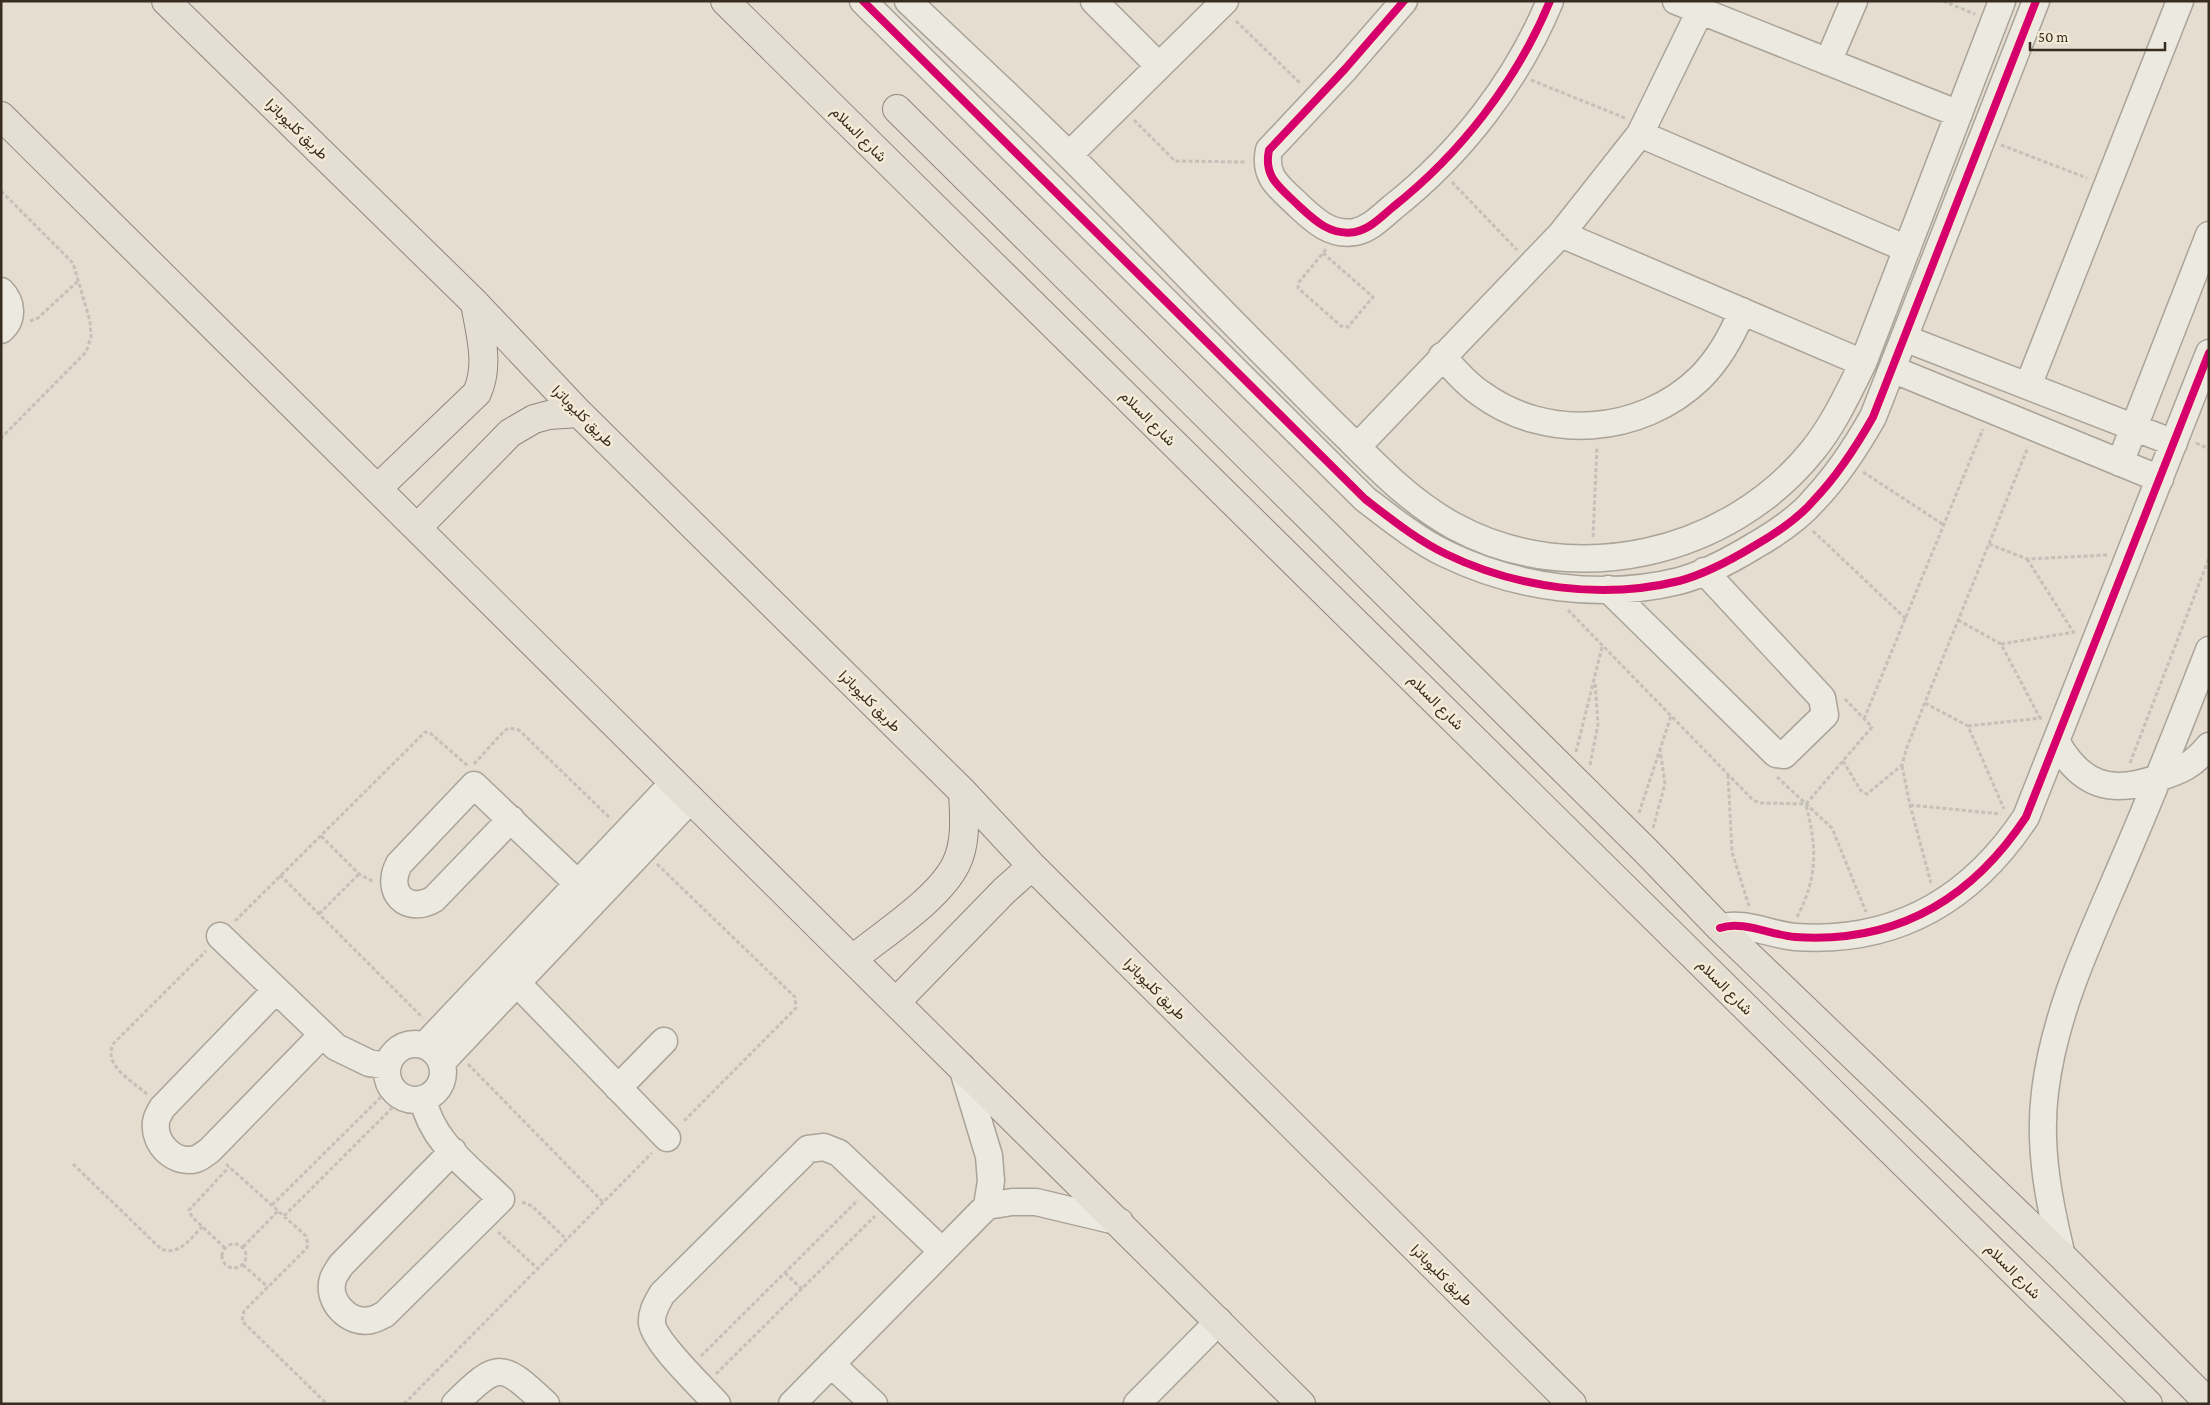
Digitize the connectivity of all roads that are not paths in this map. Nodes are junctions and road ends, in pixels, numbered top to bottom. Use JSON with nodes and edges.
{"nodes":[{"id":1,"x":166,"y":1,"type":"edge"},
{"id":2,"x":725,"y":1,"type":"edge"},
{"id":3,"x":863,"y":1,"type":"edge"},
{"id":4,"x":908,"y":1,"type":"edge"},
{"id":5,"x":1094,"y":1,"type":"edge"},
{"id":6,"x":1404,"y":1,"type":"edge"},
{"id":7,"x":1550,"y":1,"type":"edge"},
{"id":8,"x":1676,"y":1,"type":"edge"},
{"id":9,"x":1854,"y":1,"type":"edge"},
{"id":10,"x":2036,"y":1,"type":"edge"},
{"id":11,"x":2180,"y":1,"type":"edge"},
{"id":12,"x":1223,"y":4,"type":"edge"},
{"id":13,"x":1700,"y":11,"type":"junction"},
{"id":14,"x":1998,"y":12,"type":"edge"},
{"id":15,"x":1828,"y":62,"type":"junction"},
{"id":16,"x":1159,"y":66,"type":"junction"},
{"id":17,"x":897,"y":109,"type":"dead end"},
{"id":18,"x":1959,"y":114,"type":"junction"},
{"id":19,"x":1,"y":116,"type":"edge"},
{"id":20,"x":1642,"y":130,"type":"junction"},
{"id":21,"x":1069,"y":155,"type":"junction"},
{"id":22,"x":1561,"y":234,"type":"junction"},
{"id":23,"x":2209,"y":235,"type":"edge"},
{"id":24,"x":1907,"y":249,"type":"junction"},
{"id":25,"x":1,"y":291,"type":"edge"},
{"id":26,"x":474,"y":303,"type":"junction"},
{"id":27,"x":1742,"y":311,"type":"junction"},
{"id":28,"x":6,"y":323,"type":"edge"},
{"id":29,"x":1243,"y":334,"type":"junction"},
{"id":30,"x":1904,"y":338,"type":"junction"},
{"id":31,"x":2209,"y":353,"type":"edge"},
{"id":32,"x":1442,"y":356,"type":"junction"},
{"id":33,"x":1220,"y":357,"type":"junction"},
{"id":34,"x":1863,"y":363,"type":"junction"},
{"id":35,"x":1892,"y":369,"type":"junction"},
{"id":36,"x":2028,"y":386,"type":"junction"},
{"id":37,"x":580,"y":413,"type":"junction"},
{"id":38,"x":2134,"y":428,"type":"junction"},
{"id":39,"x":2174,"y":443,"type":"junction"},
{"id":40,"x":1357,"y":447,"type":"junction"},
{"id":41,"x":2120,"y":463,"type":"junction"},
{"id":42,"x":2160,"y":479,"type":"junction"},
{"id":43,"x":378,"y":488,"type":"junction"},
{"id":44,"x":418,"y":527,"type":"junction"},
{"id":45,"x":1704,"y":571,"type":"junction"},
{"id":46,"x":1608,"y":589,"type":"junction"},
{"id":47,"x":2209,"y":650,"type":"edge"},
{"id":48,"x":2056,"y":741,"type":"junction"},
{"id":49,"x":2209,"y":746,"type":"edge"},
{"id":50,"x":2159,"y":778,"type":"junction"},
{"id":51,"x":683,"y":790,"type":"junction"},
{"id":52,"x":963,"y":792,"type":"junction"},
{"id":53,"x":511,"y":819,"type":"junction"},
{"id":54,"x":1032,"y":866,"type":"junction"},
{"id":55,"x":586,"y":892,"type":"junction"},
{"id":56,"x":1720,"y":928,"type":"junction"},
{"id":57,"x":220,"y":936,"type":"road end"},
{"id":58,"x":852,"y":959,"type":"junction"},
{"id":59,"x":517,"y":984,"type":"junction"},
{"id":60,"x":276,"y":990,"type":"junction"},
{"id":61,"x":896,"y":1002,"type":"junction"},
{"id":62,"x":322,"y":1035,"type":"junction"},
{"id":63,"x":664,"y":1041,"type":"dead end"},
{"id":64,"x":440,"y":1047,"type":"junction"},
{"id":65,"x":962,"y":1067,"type":"junction"},
{"id":66,"x":401,"y":1088,"type":"junction"},
{"id":67,"x":618,"y":1088,"type":"junction"},
{"id":68,"x":667,"y":1138,"type":"dead end"},
{"id":69,"x":452,"y":1152,"type":"junction"},
{"id":70,"x":987,"y":1206,"type":"junction"},
{"id":71,"x":1120,"y":1222,"type":"junction"},
{"id":72,"x":942,"y":1251,"type":"junction"},
{"id":73,"x":2062,"y":1256,"type":"junction"},
{"id":74,"x":2107,"y":1301,"type":"junction"},
{"id":75,"x":1219,"y":1321,"type":"junction"},
{"id":76,"x":2075,"y":1331,"type":"junction"},
{"id":77,"x":831,"y":1364,"type":"junction"},
{"id":78,"x":702,"y":1387,"type":"edge"},
{"id":79,"x":1297,"y":1402,"type":"edge"},
{"id":80,"x":2209,"y":1403,"type":"edge"},
{"id":81,"x":455,"y":1404,"type":"edge"},
{"id":82,"x":546,"y":1404,"type":"edge"},
{"id":83,"x":792,"y":1404,"type":"edge"},
{"id":84,"x":874,"y":1404,"type":"edge"},
{"id":85,"x":1137,"y":1404,"type":"edge"},
{"id":86,"x":1572,"y":1404,"type":"edge"},
{"id":87,"x":2148,"y":1404,"type":"edge"}],
"edges":[{"from":1,"to":26,"type":"main road","name":"طريق كليوباترا"},
{"from":2,"to":76,"type":"main road","name":"شارع السلام"},
{"from":3,"to":33,"type":"street"},
{"from":4,"to":21,"type":"street"},
{"from":5,"to":16,"type":"street"},
{"from":6,"to":7,"type":"street"},
{"from":8,"to":13,"type":"street"},
{"from":9,"to":15,"type":"street"},
{"from":10,"to":30,"type":"street"},
{"from":11,"to":36,"type":"street"},
{"from":12,"to":16,"type":"street"},
{"from":13,"to":15,"type":"street"},
{"from":13,"to":20,"type":"street"},
{"from":14,"to":18,"type":"street"},
{"from":15,"to":18,"type":"street"},
{"from":16,"to":21,"type":"street"},
{"from":17,"to":56,"type":"main road"},
{"from":18,"to":24,"type":"street"},
{"from":19,"to":43,"type":"main road"},
{"from":20,"to":22,"type":"street"},
{"from":20,"to":24,"type":"street"},
{"from":21,"to":29,"type":"street"},
{"from":22,"to":27,"type":"street"},
{"from":22,"to":32,"type":"street"},
{"from":23,"to":38,"type":"street"},
{"from":24,"to":34,"type":"street"},
{"from":25,"to":28,"type":"street"},
{"from":26,"to":37,"type":"main road","name":"طريق كليوباترا"},
{"from":26,"to":43,"type":"main road"},
{"from":27,"to":32,"type":"street"},
{"from":27,"to":34,"type":"street"},
{"from":29,"to":33,"type":"street"},
{"from":29,"to":40,"type":"street"},
{"from":30,"to":35,"type":"street"},
{"from":30,"to":36,"type":"street"},
{"from":31,"to":39,"type":"street"},
{"from":32,"to":40,"type":"street"},
{"from":33,"to":46,"type":"street"},
{"from":34,"to":40,"type":"street"},
{"from":35,"to":41,"type":"street"},
{"from":35,"to":45,"type":"street"},
{"from":36,"to":38,"type":"street"},
{"from":37,"to":44,"type":"main road"},
{"from":37,"to":52,"type":"main road","name":"طريق كليوباترا"},
{"from":38,"to":39,"type":"street"},
{"from":38,"to":41,"type":"street"},
{"from":39,"to":42,"type":"street"},
{"from":41,"to":42,"type":"street"},
{"from":42,"to":48,"type":"street"},
{"from":43,"to":44,"type":"main road"},
{"from":44,"to":51,"type":"main road"},
{"from":45,"to":46,"type":"street"},
{"from":45,"to":46,"type":"street"},
{"from":47,"to":50,"type":"street"},
{"from":48,"to":50,"type":"street"},
{"from":48,"to":56,"type":"street"},
{"from":49,"to":50,"type":"street"},
{"from":50,"to":73,"type":"street"},
{"from":51,"to":55,"type":"street"},
{"from":51,"to":55,"type":"street"},
{"from":51,"to":58,"type":"main road"},
{"from":52,"to":54,"type":"main road","name":"طريق كليوباترا"},
{"from":52,"to":58,"type":"main road"},
{"from":53,"to":53,"type":"street"},
{"from":53,"to":55,"type":"street"},
{"from":54,"to":61,"type":"main road"},
{"from":54,"to":86,"type":"main road","name":"طريق كليوباترا"},
{"from":55,"to":59,"type":"street"},
{"from":55,"to":64,"type":"street"},
{"from":56,"to":73,"type":"main road"},
{"from":57,"to":60,"type":"street"},
{"from":58,"to":61,"type":"main road"},
{"from":59,"to":64,"type":"street"},
{"from":59,"to":67,"type":"street"},
{"from":60,"to":62,"type":"street"},
{"from":60,"to":62,"type":"street"},
{"from":61,"to":65,"type":"main road"},
{"from":62,"to":66,"type":"street"},
{"from":63,"to":67,"type":"street"},
{"from":64,"to":66,"type":"street"},
{"from":64,"to":66,"type":"street"},
{"from":65,"to":70,"type":"street"},
{"from":65,"to":71,"type":"main road"},
{"from":66,"to":69,"type":"street"},
{"from":67,"to":68,"type":"street"},
{"from":69,"to":69,"type":"street"},
{"from":70,"to":71,"type":"street"},
{"from":70,"to":72,"type":"street"},
{"from":71,"to":75,"type":"main road"},
{"from":72,"to":77,"type":"street"},
{"from":72,"to":78,"type":"street"},
{"from":73,"to":74,"type":"main road"},
{"from":74,"to":76,"type":"main road"},
{"from":74,"to":80,"type":"main road"},
{"from":75,"to":79,"type":"main road"},
{"from":75,"to":85,"type":"street"},
{"from":76,"to":87,"type":"main road","name":"شارع السلام"},
{"from":77,"to":83,"type":"street"},
{"from":77,"to":84,"type":"street"},
{"from":81,"to":82,"type":"street"}]}
